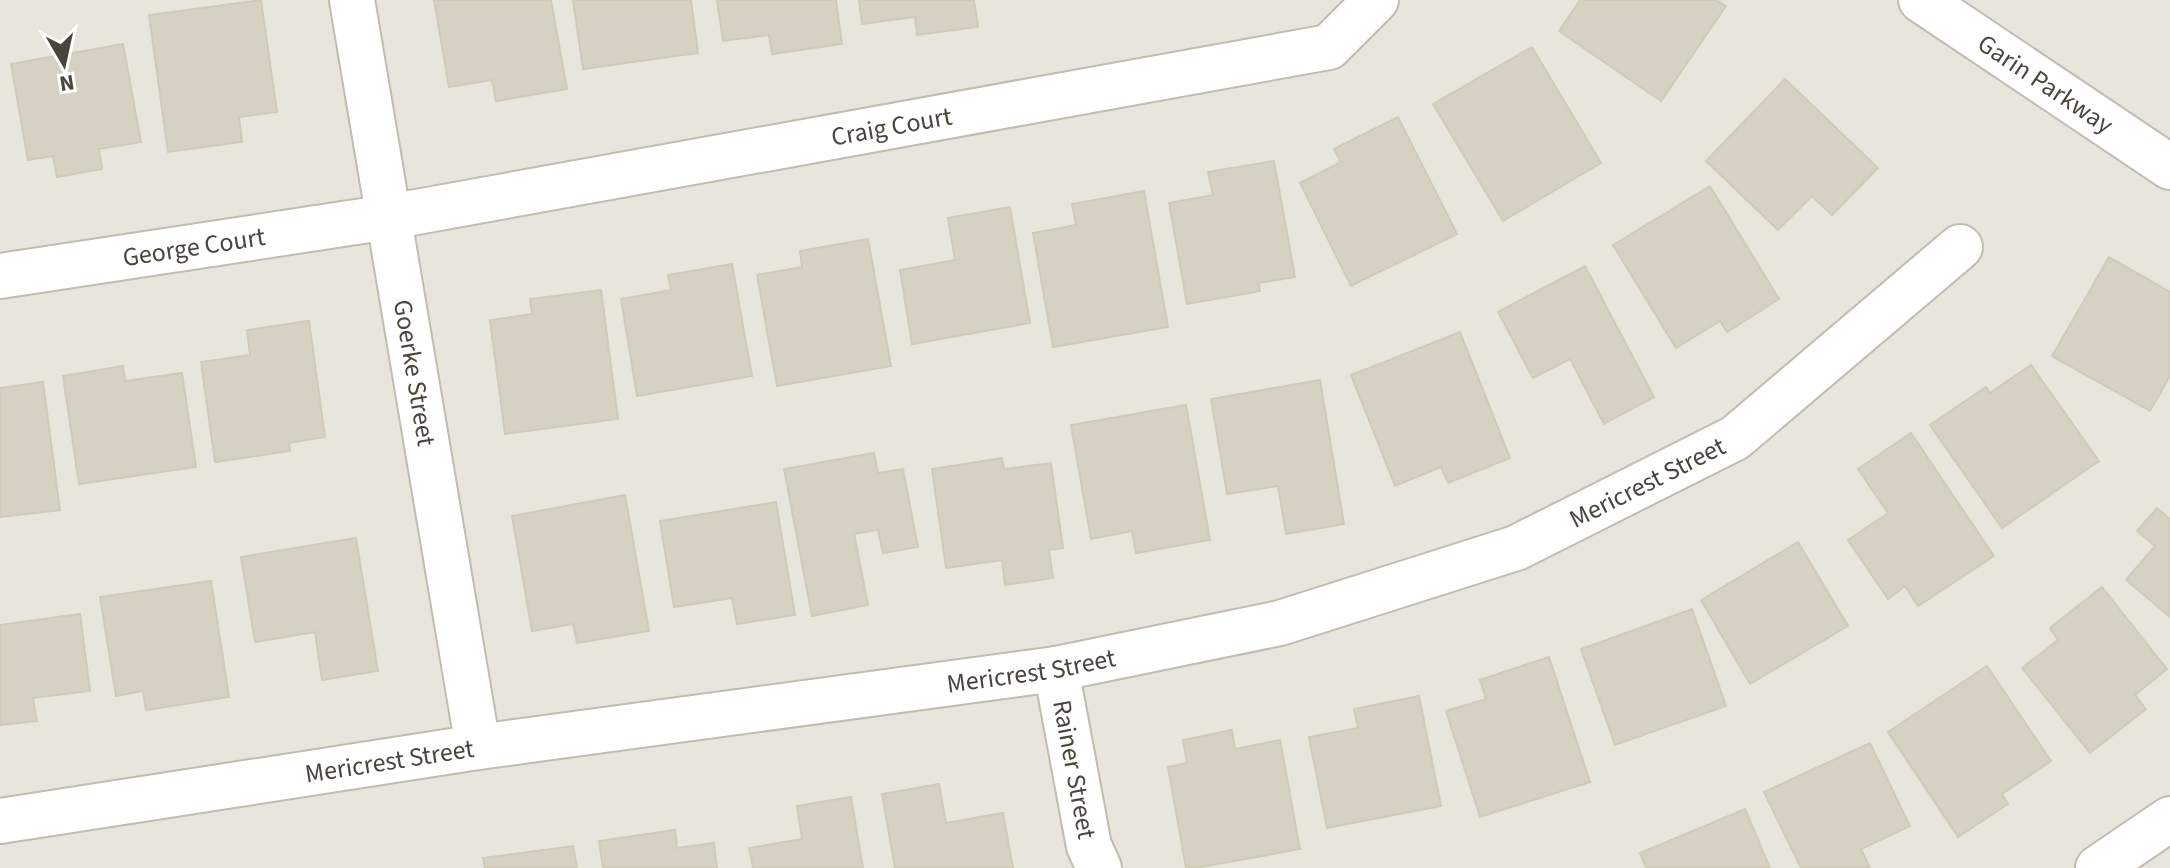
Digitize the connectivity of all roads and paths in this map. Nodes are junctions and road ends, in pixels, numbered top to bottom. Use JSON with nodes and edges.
{"nodes":[{"id":1,"x":352,"y":0,"type":"edge"},
{"id":2,"x":1376,"y":0,"type":"edge"},
{"id":3,"x":1921,"y":0,"type":"edge"},
{"id":4,"x":2165,"y":153,"type":"edge"},
{"id":5,"x":389,"y":217,"type":"junction"},
{"id":6,"x":1960,"y":247,"type":"dead end"},
{"id":7,"x":0,"y":276,"type":"edge"},
{"id":8,"x":1056,"y":669,"type":"junction"},
{"id":9,"x":478,"y":747,"type":"junction"},
{"id":10,"x":2170,"y":819,"type":"edge"},
{"id":11,"x":0,"y":821,"type":"edge"},
{"id":12,"x":1099,"y":868,"type":"edge"},
{"id":13,"x":2098,"y":868,"type":"edge"}],
"edges":[{"from":1,"to":5,"type":"street","name":"Goerke Street"},
{"from":2,"to":5,"type":"street","name":"Craig Court"},
{"from":3,"to":4,"type":"street","name":"Garin Parkway"},
{"from":5,"to":7,"type":"street","name":"George Court"},
{"from":5,"to":9,"type":"street","name":"Goerke Street"},
{"from":6,"to":8,"type":"street","name":"Mericrest Street"},
{"from":8,"to":9,"type":"street","name":"Mericrest Street"},
{"from":8,"to":12,"type":"street","name":"Rainer Street"},
{"from":9,"to":11,"type":"street","name":"Mericrest Street"},
{"from":10,"to":13,"type":"street"}]}
